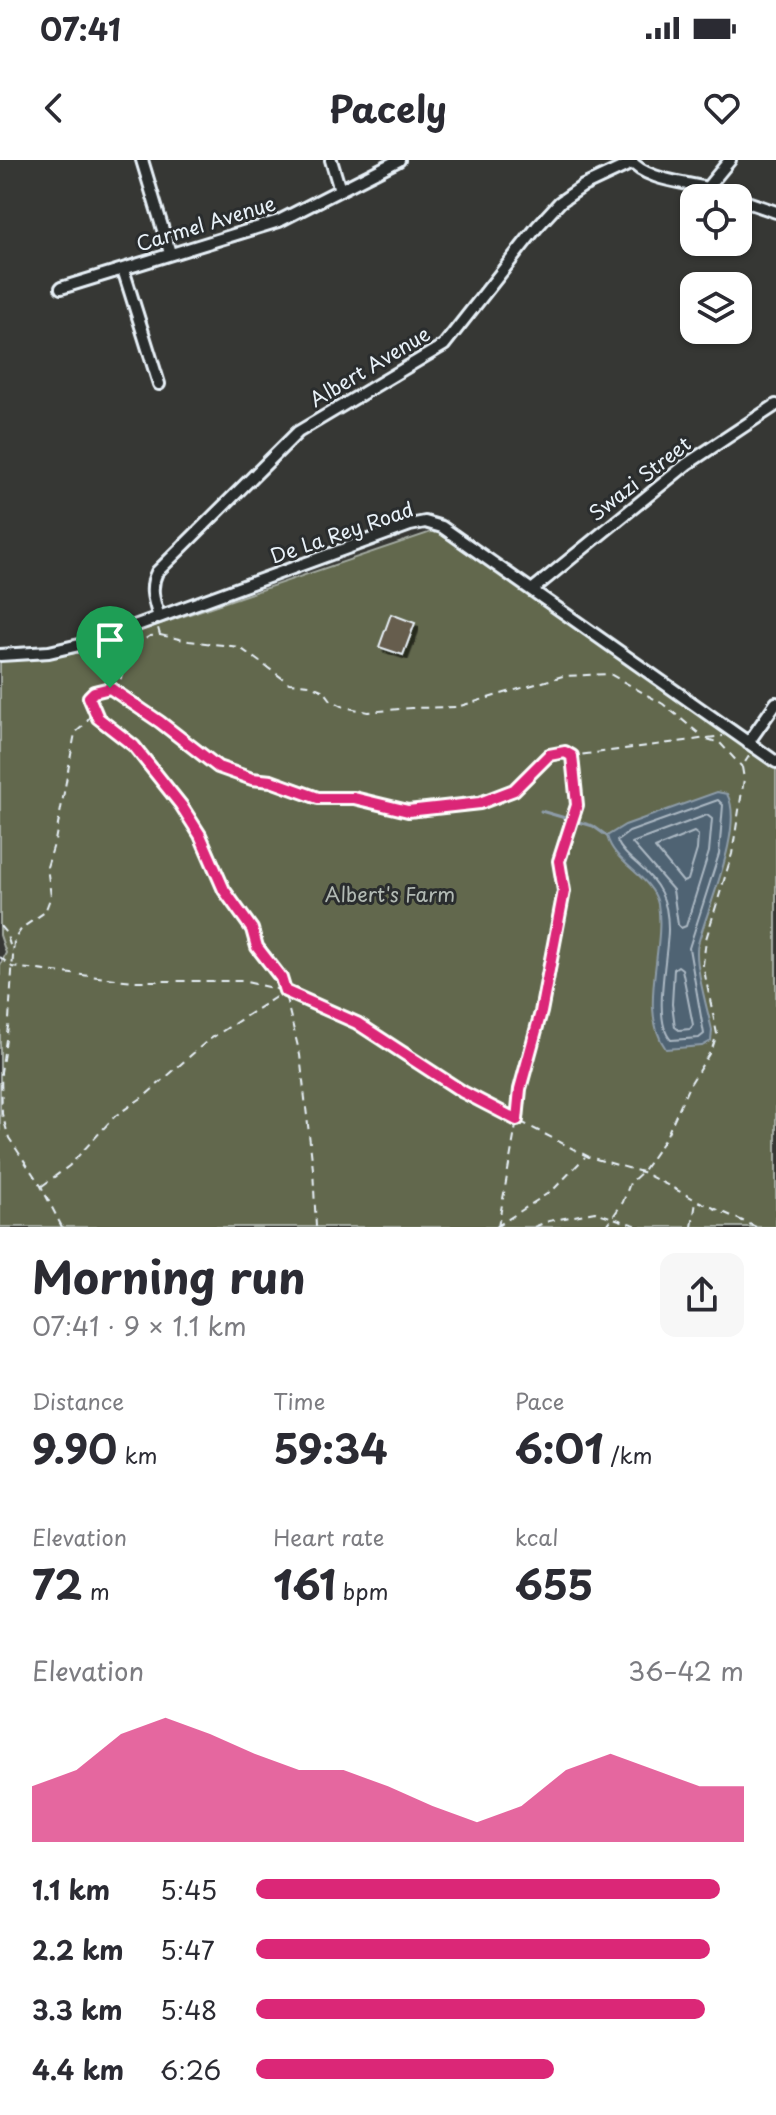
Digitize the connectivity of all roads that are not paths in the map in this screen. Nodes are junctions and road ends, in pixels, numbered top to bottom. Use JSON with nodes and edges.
{"nodes":[{"id":1,"x":142,"y":160,"type":"edge"},
{"id":2,"x":331,"y":160,"type":"edge"},
{"id":3,"x":399,"y":160,"type":"edge"},
{"id":4,"x":730,"y":160,"type":"edge"},
{"id":5,"x":631,"y":161,"type":"edge"},
{"id":6,"x":691,"y":184,"type":"edge"},
{"id":7,"x":710,"y":184,"type":"edge"},
{"id":8,"x":340,"y":190,"type":"junction"},
{"id":9,"x":752,"y":204,"type":"edge"},
{"id":10,"x":776,"y":212,"type":"edge"},
{"id":11,"x":170,"y":253,"type":"junction"},
{"id":12,"x":123,"y":269,"type":"junction"},
{"id":13,"x":61,"y":288,"type":"dead end"},
{"id":14,"x":159,"y":384,"type":"dead end"},
{"id":15,"x":776,"y":405,"type":"edge"},
{"id":16,"x":532,"y":590,"type":"junction"},
{"id":17,"x":159,"y":617,"type":"junction"},
{"id":18,"x":0,"y":655,"type":"edge"},
{"id":19,"x":776,"y":703,"type":"edge"},
{"id":20,"x":748,"y":743,"type":"junction"},
{"id":21,"x":776,"y":762,"type":"edge"}],
"edges":[{"from":1,"to":11,"type":"street"},
{"from":2,"to":8,"type":"street"},
{"from":3,"to":8,"type":"street","name":"Carmel Avenue"},
{"from":4,"to":7,"type":"street"},
{"from":5,"to":6,"type":"street"},
{"from":5,"to":17,"type":"street","name":"Albert Avenue"},
{"from":8,"to":11,"type":"street","name":"Carmel Avenue"},
{"from":9,"to":10,"type":"street"},
{"from":11,"to":12,"type":"street","name":"Carmel Avenue"},
{"from":12,"to":13,"type":"street","name":"Carmel Avenue"},
{"from":12,"to":14,"type":"street"},
{"from":15,"to":16,"type":"street","name":"Swazi Street"},
{"from":16,"to":17,"type":"street","name":"De La Rey Road"},
{"from":16,"to":20,"type":"street","name":"De La Rey Road"},
{"from":17,"to":18,"type":"street","name":"De La Rey Road"},
{"from":19,"to":20,"type":"street"},
{"from":20,"to":21,"type":"street","name":"De La Rey Road"}]}
